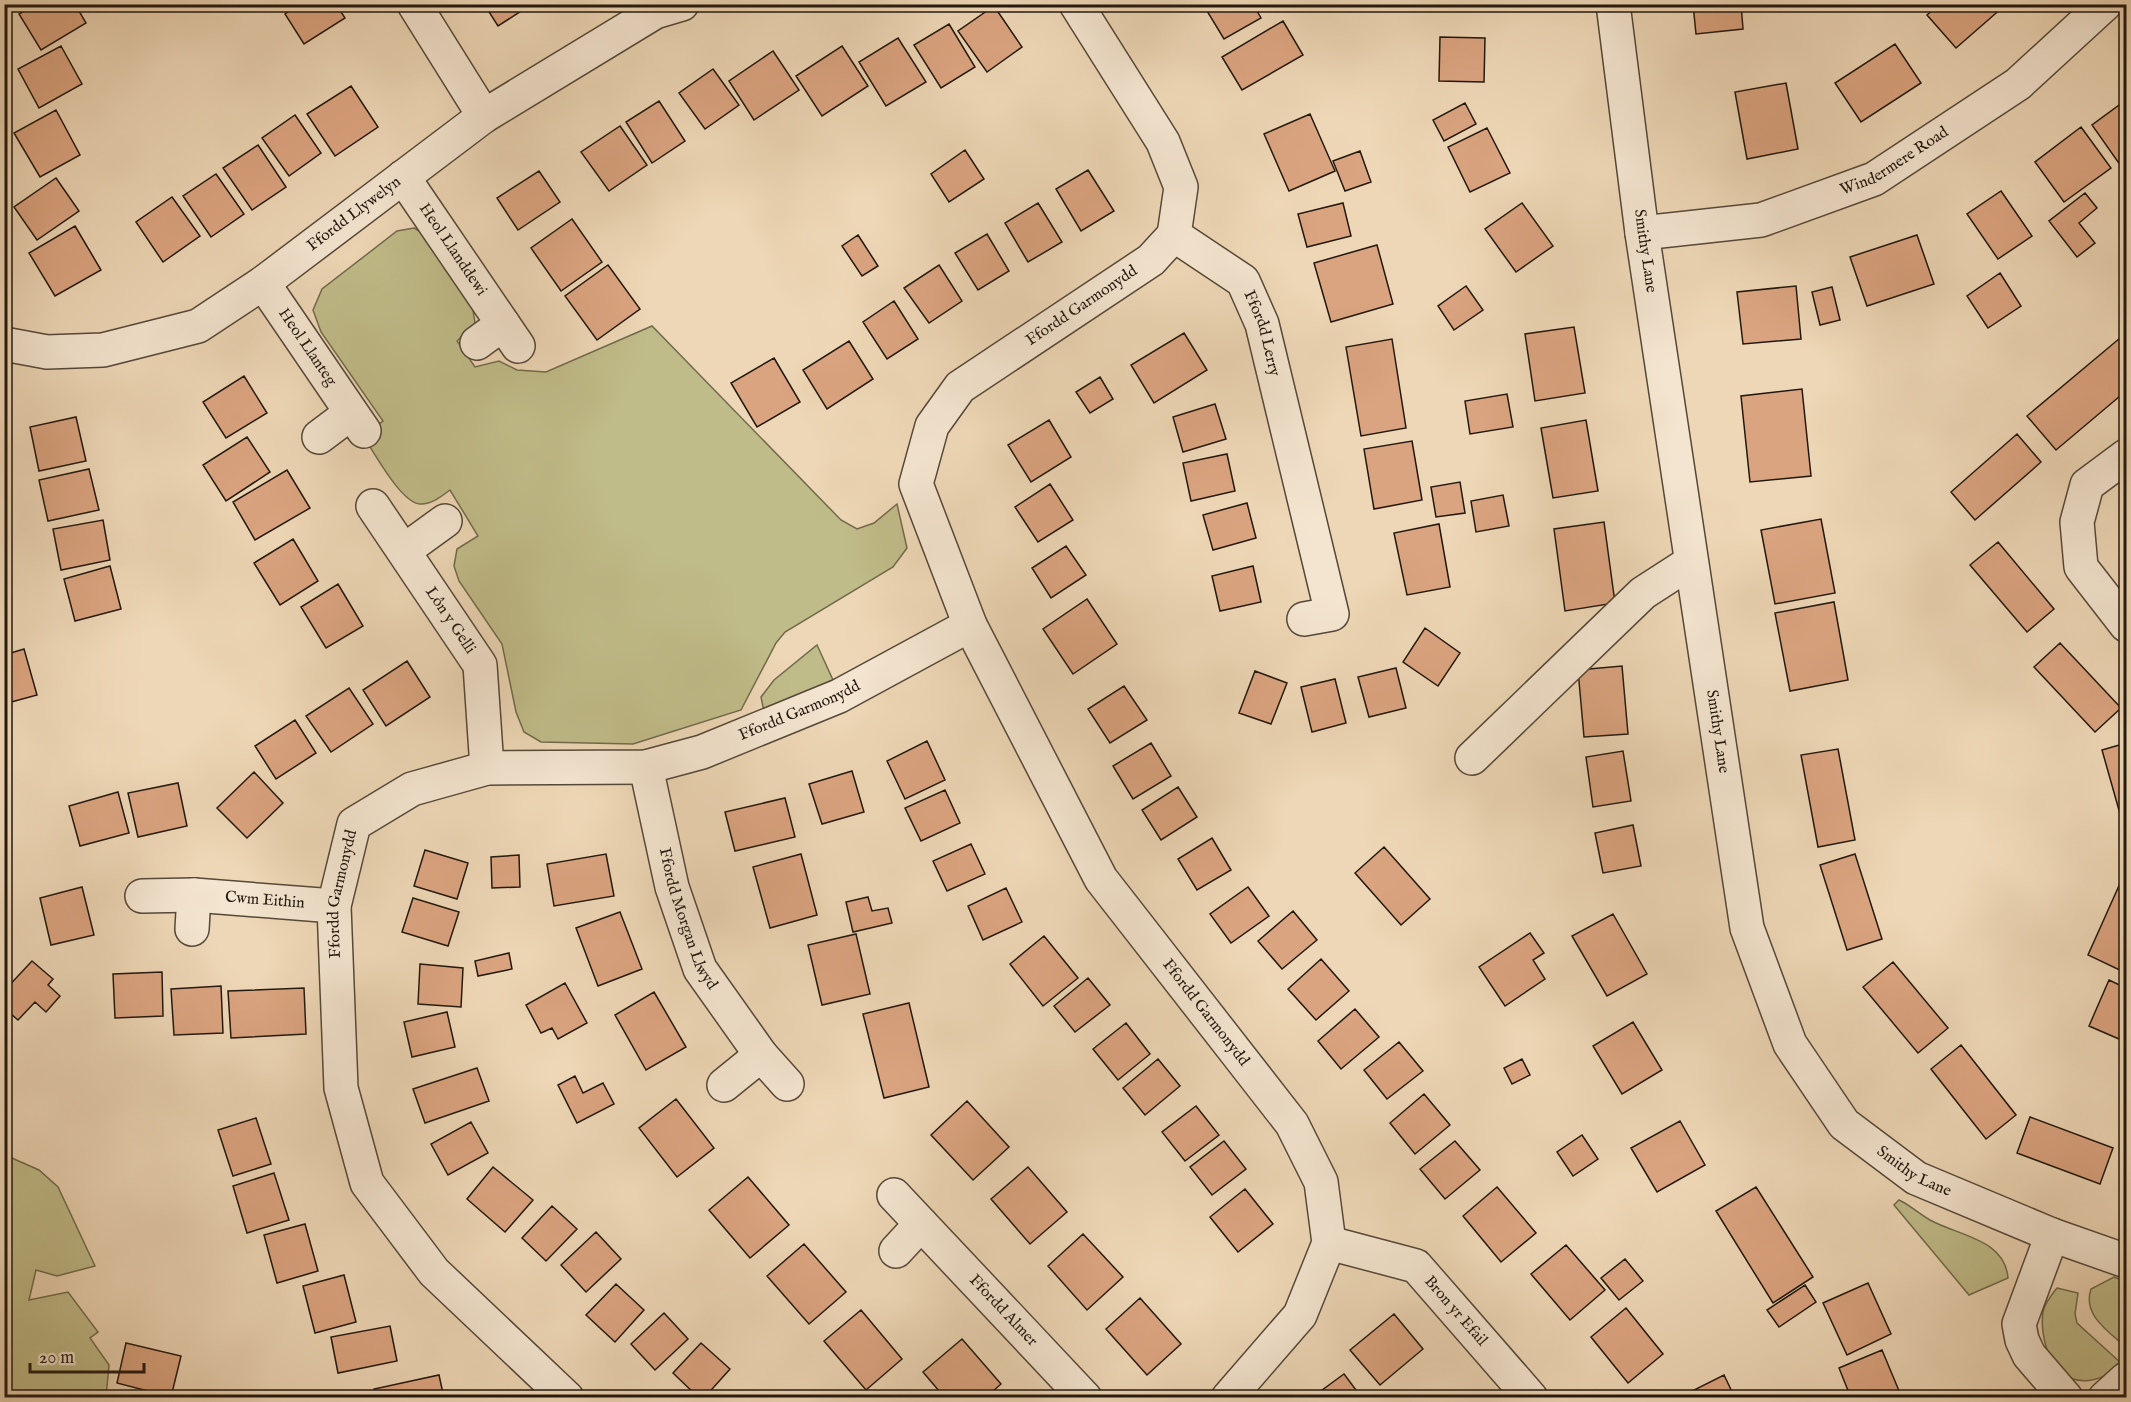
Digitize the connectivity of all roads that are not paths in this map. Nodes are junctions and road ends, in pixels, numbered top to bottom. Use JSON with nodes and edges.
{"nodes":[{"id":1,"x":414,"y":4,"type":"edge"},
{"id":2,"x":682,"y":4,"type":"edge"},
{"id":3,"x":1076,"y":4,"type":"edge"},
{"id":4,"x":1613,"y":4,"type":"edge"},
{"id":5,"x":2105,"y":4,"type":"edge"},
{"id":6,"x":484,"y":116,"type":"junction"},
{"id":7,"x":403,"y":177,"type":"junction"},
{"id":8,"x":1642,"y":233,"type":"junction"},
{"id":9,"x":1174,"y":235,"type":"junction"},
{"id":10,"x":263,"y":283,"type":"junction"},
{"id":11,"x":477,"y":343,"type":"dead end"},
{"id":12,"x":4,"y":344,"type":"edge"},
{"id":13,"x":319,"y":437,"type":"dead end"},
{"id":14,"x":2127,"y":456,"type":"edge"},
{"id":15,"x":373,"y":506,"type":"dead end"},
{"id":16,"x":445,"y":521,"type":"dead end"},
{"id":17,"x":405,"y":550,"type":"junction"},
{"id":18,"x":1691,"y":562,"type":"junction"},
{"id":19,"x":1331,"y":615,"type":"dead end"},
{"id":20,"x":970,"y":625,"type":"junction"},
{"id":21,"x":2127,"y":625,"type":"edge"},
{"id":22,"x":1472,"y":758,"type":"dead end"},
{"id":23,"x":646,"y":767,"type":"junction"},
{"id":24,"x":487,"y":768,"type":"junction"},
{"id":25,"x":194,"y":895,"type":"junction"},
{"id":26,"x":142,"y":896,"type":"dead end"},
{"id":27,"x":334,"y":906,"type":"junction"},
{"id":28,"x":192,"y":929,"type":"dead end"},
{"id":29,"x":761,"y":1055,"type":"junction"},
{"id":30,"x":787,"y":1084,"type":"dead end"},
{"id":31,"x":724,"y":1085,"type":"dead end"},
{"id":32,"x":894,"y":1195,"type":"dead end"},
{"id":33,"x":921,"y":1224,"type":"junction"},
{"id":34,"x":2052,"y":1235,"type":"junction"},
{"id":35,"x":1329,"y":1244,"type":"junction"},
{"id":36,"x":896,"y":1251,"type":"dead end"},
{"id":37,"x":2127,"y":1262,"type":"edge"},
{"id":38,"x":2127,"y":1379,"type":"edge"},
{"id":39,"x":567,"y":1398,"type":"edge"},
{"id":40,"x":1085,"y":1398,"type":"edge"},
{"id":41,"x":1228,"y":1398,"type":"edge"},
{"id":42,"x":1531,"y":1398,"type":"edge"},
{"id":43,"x":2066,"y":1398,"type":"edge"},
{"id":44,"x":2104,"y":1398,"type":"edge"}],
"edges":[{"from":1,"to":6,"type":"street"},
{"from":2,"to":6,"type":"street","name":"Ffordd Llywelyn"},
{"from":3,"to":9,"type":"street"},
{"from":4,"to":8,"type":"street","name":"Smithy Lane"},
{"from":5,"to":8,"type":"street","name":"Windermere Road"},
{"from":6,"to":7,"type":"street","name":"Ffordd Llywelyn"},
{"from":7,"to":10,"type":"street","name":"Ffordd Llywelyn"},
{"from":7,"to":11,"type":"street","name":"Heol Llanddewi"},
{"from":8,"to":18,"type":"street","name":"Smithy Lane"},
{"from":9,"to":19,"type":"street","name":"Ffordd Lerry"},
{"from":9,"to":20,"type":"street","name":"Ffordd Garmonydd"},
{"from":10,"to":12,"type":"street","name":"Ffordd Llywelyn"},
{"from":10,"to":13,"type":"street","name":"Heol Llanteg"},
{"from":14,"to":21,"type":"street"},
{"from":15,"to":17,"type":"street","name":"Lôn y Gelli"},
{"from":16,"to":17,"type":"street"},
{"from":17,"to":24,"type":"street","name":"Lôn y Gelli"},
{"from":18,"to":22,"type":"street"},
{"from":18,"to":34,"type":"street","name":"Smithy Lane"},
{"from":20,"to":23,"type":"street","name":"Ffordd Garmonydd"},
{"from":20,"to":35,"type":"street","name":"Ffordd Garmonydd"},
{"from":23,"to":24,"type":"street","name":"Ffordd Garmonydd"},
{"from":23,"to":29,"type":"street","name":"Ffordd Morgan Llwyd"},
{"from":24,"to":27,"type":"street","name":"Ffordd Garmonydd"},
{"from":25,"to":26,"type":"street","name":"Cwm Eithin"},
{"from":25,"to":27,"type":"street","name":"Cwm Eithin"},
{"from":25,"to":28,"type":"street"},
{"from":27,"to":39,"type":"street","name":"Ffordd Garmonydd"},
{"from":29,"to":30,"type":"street","name":"Ffordd Morgan Llwyd"},
{"from":29,"to":31,"type":"street"},
{"from":32,"to":33,"type":"street","name":"Ffordd Almer"},
{"from":33,"to":36,"type":"street"},
{"from":33,"to":40,"type":"street","name":"Ffordd Almer"},
{"from":34,"to":37,"type":"street","name":"Smithy Lane"},
{"from":34,"to":43,"type":"street"},
{"from":35,"to":41,"type":"street","name":"Ffordd Garmonydd"},
{"from":35,"to":42,"type":"street","name":"Bron yr Efail"},
{"from":38,"to":44,"type":"street"}]}
